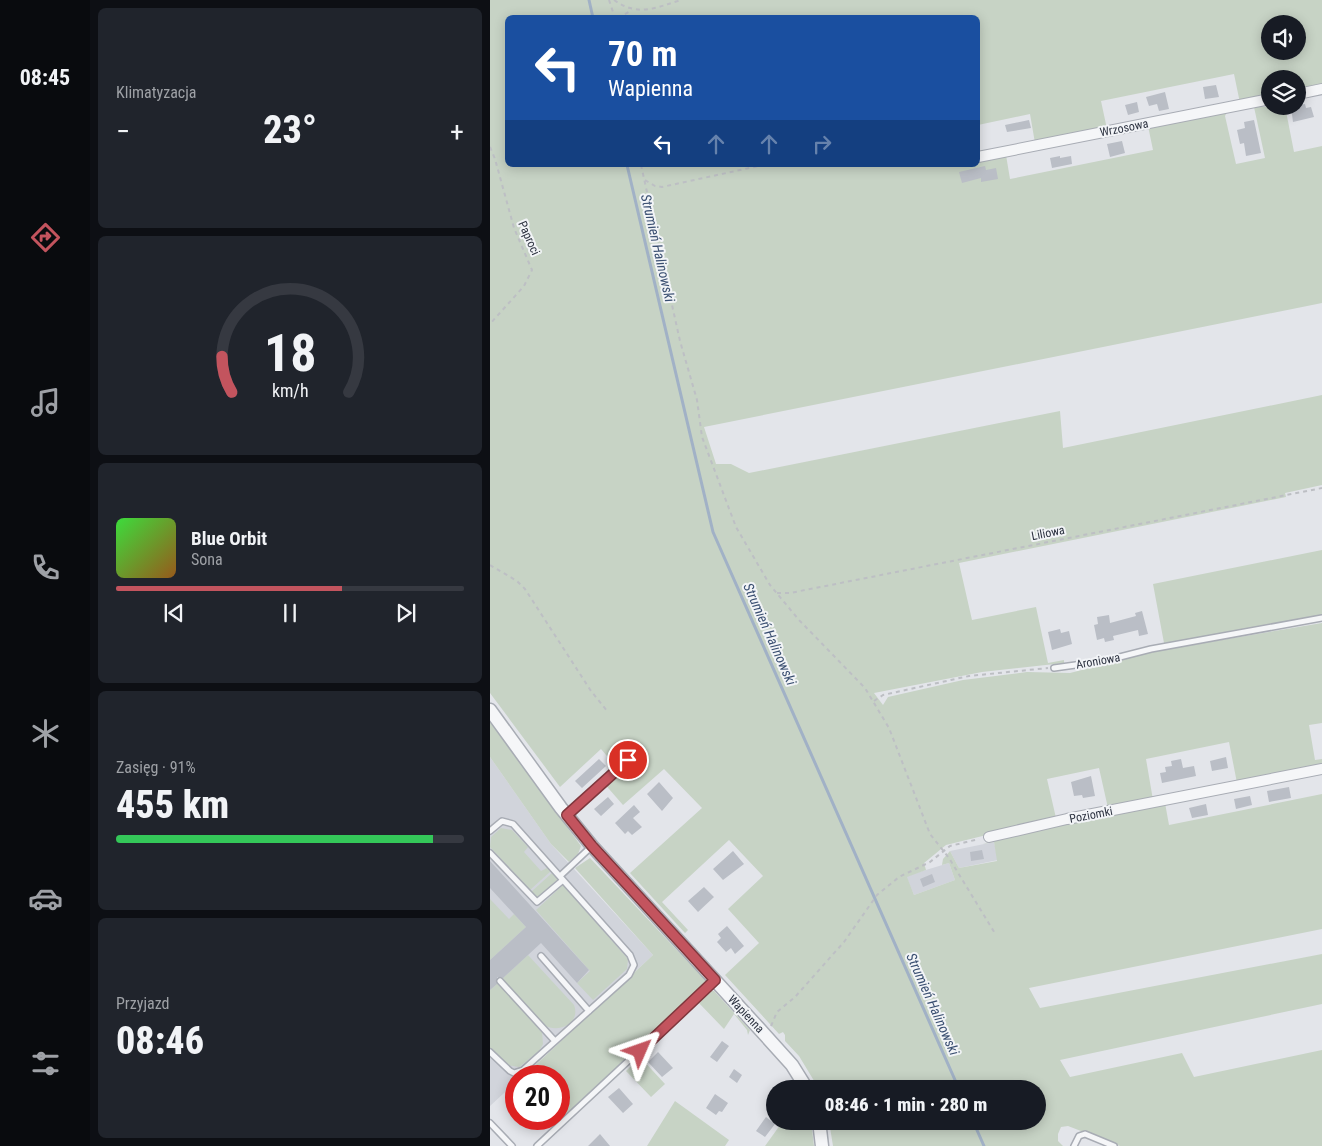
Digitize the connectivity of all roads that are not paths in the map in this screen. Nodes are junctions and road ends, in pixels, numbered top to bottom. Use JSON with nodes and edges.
{"nodes":[{"id":1,"x":1322,"y":89,"type":"edge"},
{"id":2,"x":1306,"y":92,"type":"edge"},
{"id":3,"x":1261,"y":101,"type":"edge"},
{"id":4,"x":980,"y":157,"type":"edge"},
{"id":5,"x":1322,"y":618,"type":"edge"},
{"id":6,"x":1054,"y":668,"type":"road end"},
{"id":7,"x":490,"y":710,"type":"edge"},
{"id":8,"x":628,"y":760,"type":"dead end"},
{"id":9,"x":1322,"y":769,"type":"edge"},
{"id":10,"x":567,"y":815,"type":"junction"},
{"id":11,"x":490,"y":831,"type":"edge"},
{"id":12,"x":989,"y":837,"type":"road end"},
{"id":13,"x":592,"y":846,"type":"junction"},
{"id":14,"x":490,"y":853,"type":"edge"},
{"id":15,"x":562,"y":878,"type":"junction"},
{"id":16,"x":541,"y":956,"type":"dead end"},
{"id":17,"x":715,"y":980,"type":"junction"},
{"id":18,"x":500,"y":981,"type":"dead end"},
{"id":19,"x":589,"y":1011,"type":"junction"},
{"id":20,"x":554,"y":1040,"type":"junction"},
{"id":21,"x":490,"y":1052,"type":"edge"},
{"id":22,"x":802,"y":1080,"type":"edge"},
{"id":23,"x":490,"y":1122,"type":"edge"},
{"id":24,"x":820,"y":1130,"type":"edge"},
{"id":25,"x":512,"y":1146,"type":"edge"},
{"id":26,"x":537,"y":1146,"type":"edge"},
{"id":27,"x":822,"y":1146,"type":"edge"},
{"id":28,"x":1074,"y":1146,"type":"edge"},
{"id":29,"x":1114,"y":1146,"type":"edge"}],
"edges":[{"from":1,"to":2,"type":"street"},
{"from":3,"to":4,"type":"street","name":"Wrzosowa"},
{"from":5,"to":6,"type":"lane","name":"Aroniowa"},
{"from":7,"to":10,"type":"street","name":"Wapienna"},
{"from":8,"to":10,"type":"lane"},
{"from":9,"to":12,"type":"street","name":"Poziomki"},
{"from":10,"to":13,"type":"street","name":"Wapienna"},
{"from":11,"to":15,"type":"lane"},
{"from":13,"to":15,"type":"lane"},
{"from":13,"to":17,"type":"street","name":"Wapienna"},
{"from":14,"to":15,"type":"lane"},
{"from":15,"to":19,"type":"lane"},
{"from":16,"to":19,"type":"lane"},
{"from":17,"to":22,"type":"street","name":"Wapienna"},
{"from":17,"to":26,"type":"lane"},
{"from":18,"to":20,"type":"lane"},
{"from":19,"to":20,"type":"lane"},
{"from":20,"to":21,"type":"lane"},
{"from":23,"to":25,"type":"lane"},
{"from":24,"to":27,"type":"street"},
{"from":28,"to":29,"type":"lane"}]}
